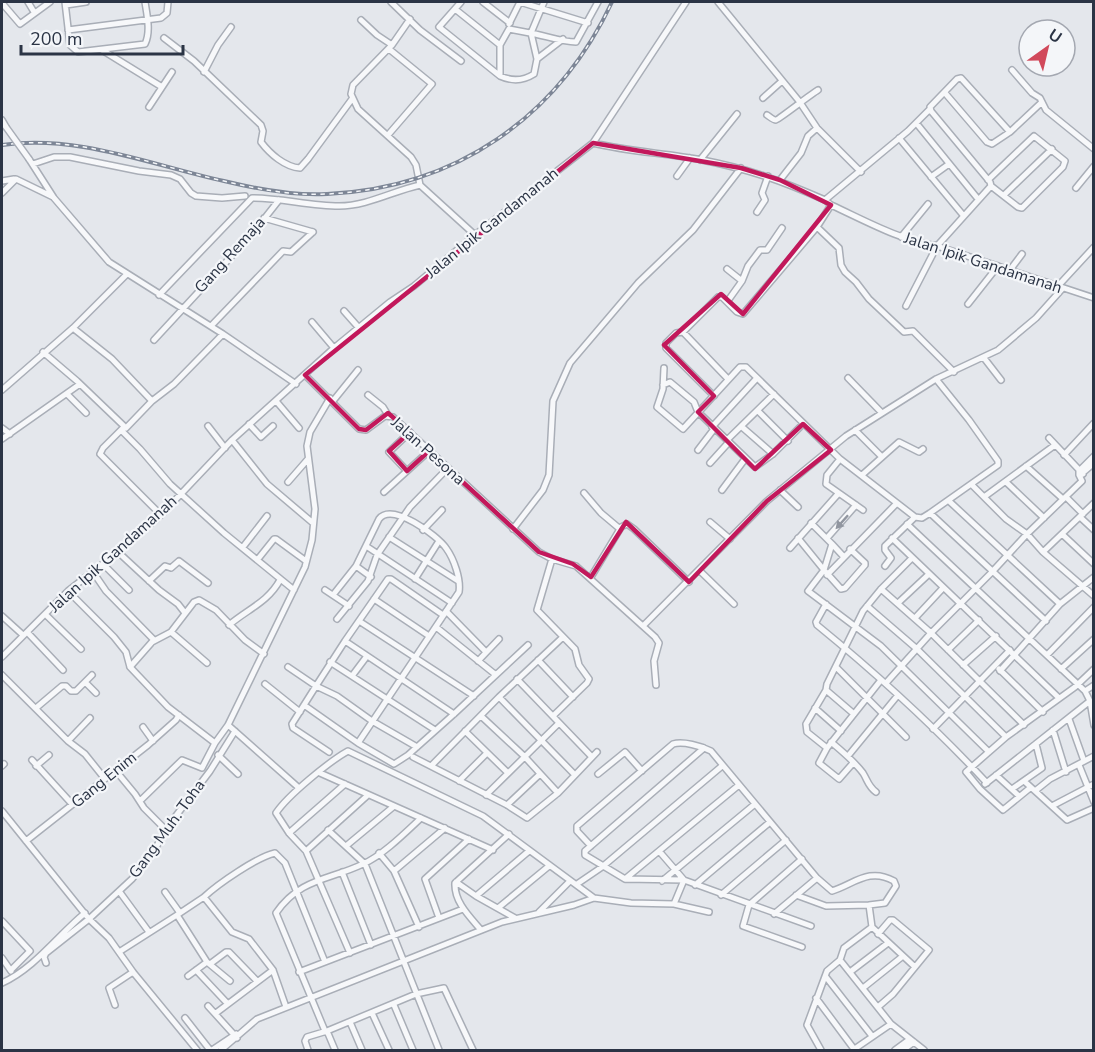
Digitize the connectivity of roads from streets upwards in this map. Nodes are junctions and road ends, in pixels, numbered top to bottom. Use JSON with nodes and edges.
{"nodes":[{"id":1,"x":28,"y":2,"type":"edge"},
{"id":2,"x":50,"y":2,"type":"edge"},
{"id":3,"x":86,"y":2,"type":"edge"},
{"id":4,"x":145,"y":2,"type":"edge"},
{"id":5,"x":168,"y":2,"type":"edge"},
{"id":6,"x":391,"y":2,"type":"edge"},
{"id":7,"x":461,"y":2,"type":"edge"},
{"id":8,"x":483,"y":2,"type":"edge"},
{"id":9,"x":520,"y":2,"type":"edge"},
{"id":10,"x":544,"y":2,"type":"edge"},
{"id":11,"x":595,"y":2,"type":"edge"},
{"id":12,"x":686,"y":2,"type":"edge"},
{"id":13,"x":718,"y":2,"type":"edge"},
{"id":14,"x":2,"y":3,"type":"edge"},
{"id":15,"x":65,"y":3,"type":"edge"},
{"id":16,"x":455,"y":9,"type":"junction"},
{"id":17,"x":542,"y":9,"type":"junction"},
{"id":18,"x":34,"y":12,"type":"junction"},
{"id":19,"x":148,"y":19,"type":"junction"},
{"id":20,"x":410,"y":19,"type":"junction"},
{"id":21,"x":361,"y":20,"type":"dead end"},
{"id":22,"x":588,"y":22,"type":"junction"},
{"id":23,"x":509,"y":26,"type":"junction"},
{"id":24,"x":231,"y":27,"type":"dead end"},
{"id":25,"x":439,"y":27,"type":"junction"},
{"id":26,"x":68,"y":30,"type":"junction"},
{"id":27,"x":531,"y":33,"type":"junction"},
{"id":28,"x":430,"y":37,"type":"junction"},
{"id":29,"x":164,"y":38,"type":"dead end"},
{"id":30,"x":563,"y":39,"type":"junction"},
{"id":31,"x":500,"y":45,"type":"junction"},
{"id":32,"x":391,"y":47,"type":"junction"},
{"id":33,"x":102,"y":50,"type":"junction"},
{"id":34,"x":537,"y":59,"type":"junction"},
{"id":35,"x":461,"y":61,"type":"dead end"},
{"id":36,"x":1012,"y":70,"type":"dead end"},
{"id":37,"x":172,"y":72,"type":"dead end"},
{"id":38,"x":204,"y":72,"type":"junction"},
{"id":39,"x":500,"y":76,"type":"junction"},
{"id":40,"x":782,"y":81,"type":"junction"},
{"id":41,"x":162,"y":87,"type":"junction"},
{"id":42,"x":818,"y":90,"type":"dead end"},
{"id":43,"x":945,"y":93,"type":"junction"},
{"id":44,"x":763,"y":98,"type":"dead end"},
{"id":45,"x":352,"y":99,"type":"junction"},
{"id":46,"x":799,"y":101,"type":"junction"},
{"id":47,"x":1042,"y":102,"type":"junction"},
{"id":48,"x":149,"y":107,"type":"dead end"},
{"id":49,"x":930,"y":109,"type":"junction"},
{"id":50,"x":737,"y":114,"type":"dead end"},
{"id":51,"x":767,"y":115,"type":"dead end"},
{"id":52,"x":2,"y":120,"type":"edge"},
{"id":53,"x":916,"y":124,"type":"junction"},
{"id":54,"x":817,"y":128,"type":"junction"},
{"id":55,"x":1010,"y":132,"type":"junction"},
{"id":56,"x":388,"y":135,"type":"junction"},
{"id":57,"x":899,"y":138,"type":"junction"},
{"id":58,"x":593,"y":143,"type":"junction"},
{"id":59,"x":1052,"y":149,"type":"junction"},
{"id":60,"x":1094,"y":149,"type":"edge"},
{"id":61,"x":690,"y":158,"type":"junction"},
{"id":62,"x":700,"y":160,"type":"junction"},
{"id":63,"x":31,"y":161,"type":"junction"},
{"id":64,"x":949,"y":164,"type":"junction"},
{"id":65,"x":1094,"y":166,"type":"edge"},
{"id":66,"x":741,"y":168,"type":"junction"},
{"id":67,"x":861,"y":172,"type":"junction"},
{"id":68,"x":677,"y":176,"type":"dead end"},
{"id":69,"x":768,"y":176,"type":"junction"},
{"id":70,"x":931,"y":177,"type":"junction"},
{"id":71,"x":16,"y":179,"type":"junction"},
{"id":72,"x":780,"y":180,"type":"junction"},
{"id":73,"x":2,"y":181,"type":"edge"},
{"id":74,"x":989,"y":183,"type":"junction"},
{"id":75,"x":420,"y":185,"type":"junction"},
{"id":76,"x":1076,"y":188,"type":"dead end"},
{"id":77,"x":2,"y":193,"type":"edge"},
{"id":78,"x":1004,"y":195,"type":"junction"},
{"id":79,"x":245,"y":196,"type":"dead end"},
{"id":80,"x":54,"y":198,"type":"junction"},
{"id":81,"x":978,"y":199,"type":"junction"},
{"id":82,"x":279,"y":200,"type":"junction"},
{"id":83,"x":825,"y":200,"type":"junction"},
{"id":84,"x":928,"y":204,"type":"dead end"},
{"id":85,"x":831,"y":205,"type":"junction"},
{"id":86,"x":757,"y":212,"type":"dead end"},
{"id":87,"x":963,"y":215,"type":"junction"},
{"id":88,"x":264,"y":218,"type":"junction"},
{"id":89,"x":818,"y":227,"type":"junction"},
{"id":90,"x":782,"y":228,"type":"dead end"},
{"id":91,"x":475,"y":235,"type":"junction"},
{"id":92,"x":901,"y":237,"type":"junction"},
{"id":93,"x":937,"y":246,"type":"junction"},
{"id":94,"x":1094,"y":247,"type":"edge"},
{"id":95,"x":1022,"y":254,"type":"dead end"},
{"id":96,"x":998,"y":266,"type":"junction"},
{"id":97,"x":727,"y":269,"type":"dead end"},
{"id":98,"x":1010,"y":270,"type":"junction"},
{"id":99,"x":126,"y":274,"type":"junction"},
{"id":100,"x":742,"y":281,"type":"junction"},
{"id":101,"x":1060,"y":287,"type":"junction"},
{"id":102,"x":159,"y":295,"type":"junction"},
{"id":103,"x":1094,"y":298,"type":"edge"},
{"id":104,"x":727,"y":302,"type":"junction"},
{"id":105,"x":968,"y":304,"type":"dead end"},
{"id":106,"x":906,"y":306,"type":"dead end"},
{"id":107,"x":181,"y":308,"type":"junction"},
{"id":108,"x":344,"y":311,"type":"dead end"},
{"id":109,"x":312,"y":322,"type":"dead end"},
{"id":110,"x":211,"y":326,"type":"junction"},
{"id":111,"x":73,"y":328,"type":"junction"},
{"id":112,"x":359,"y":328,"type":"junction"},
{"id":113,"x":683,"y":332,"type":"junction"},
{"id":114,"x":223,"y":334,"type":"junction"},
{"id":115,"x":154,"y":340,"type":"dead end"},
{"id":116,"x":334,"y":348,"type":"junction"},
{"id":117,"x":44,"y":352,"type":"junction"},
{"id":118,"x":984,"y":358,"type":"junction"},
{"id":119,"x":664,"y":368,"type":"dead end"},
{"id":120,"x":358,"y":370,"type":"dead end"},
{"id":121,"x":954,"y":372,"type":"junction"},
{"id":122,"x":304,"y":375,"type":"junction"},
{"id":123,"x":757,"y":378,"type":"junction"},
{"id":124,"x":848,"y":378,"type":"dead end"},
{"id":125,"x":728,"y":379,"type":"junction"},
{"id":126,"x":936,"y":379,"type":"junction"},
{"id":127,"x":1001,"y":380,"type":"dead end"},
{"id":128,"x":80,"y":384,"type":"junction"},
{"id":129,"x":296,"y":384,"type":"junction"},
{"id":130,"x":663,"y":385,"type":"junction"},
{"id":131,"x":2,"y":390,"type":"edge"},
{"id":132,"x":67,"y":394,"type":"junction"},
{"id":133,"x":774,"y":394,"type":"junction"},
{"id":134,"x":368,"y":395,"type":"dead end"},
{"id":135,"x":714,"y":396,"type":"junction"},
{"id":136,"x":331,"y":400,"type":"junction"},
{"id":137,"x":152,"y":401,"type":"junction"},
{"id":138,"x":276,"y":401,"type":"junction"},
{"id":139,"x":758,"y":411,"type":"junction"},
{"id":140,"x":698,"y":412,"type":"junction"},
{"id":141,"x":86,"y":413,"type":"dead end"},
{"id":142,"x":882,"y":413,"type":"junction"},
{"id":143,"x":388,"y":415,"type":"junction"},
{"id":144,"x":1094,"y":423,"type":"edge"},
{"id":145,"x":249,"y":424,"type":"junction"},
{"id":146,"x":803,"y":424,"type":"junction"},
{"id":147,"x":208,"y":426,"type":"dead end"},
{"id":148,"x":273,"y":426,"type":"dead end"},
{"id":149,"x":742,"y":427,"type":"junction"},
{"id":150,"x":2,"y":428,"type":"edge"},
{"id":151,"x":299,"y":428,"type":"dead end"},
{"id":152,"x":713,"y":428,"type":"junction"},
{"id":153,"x":122,"y":429,"type":"junction"},
{"id":154,"x":855,"y":430,"type":"junction"},
{"id":155,"x":410,"y":432,"type":"junction"},
{"id":156,"x":10,"y":434,"type":"junction"},
{"id":157,"x":1049,"y":438,"type":"dead end"},
{"id":158,"x":2,"y":439,"type":"edge"},
{"id":159,"x":232,"y":440,"type":"junction"},
{"id":160,"x":728,"y":441,"type":"junction"},
{"id":161,"x":788,"y":441,"type":"junction"},
{"id":162,"x":1055,"y":445,"type":"junction"},
{"id":163,"x":225,"y":448,"type":"junction"},
{"id":164,"x":923,"y":449,"type":"dead end"},
{"id":165,"x":698,"y":450,"type":"dead end"},
{"id":166,"x":831,"y":450,"type":"junction"},
{"id":167,"x":429,"y":451,"type":"junction"},
{"id":168,"x":773,"y":454,"type":"junction"},
{"id":169,"x":1064,"y":455,"type":"junction"},
{"id":170,"x":882,"y":456,"type":"junction"},
{"id":171,"x":308,"y":459,"type":"junction"},
{"id":172,"x":745,"y":459,"type":"junction"},
{"id":173,"x":840,"y":459,"type":"junction"},
{"id":174,"x":1093,"y":460,"type":"edge"},
{"id":175,"x":710,"y":463,"type":"dead end"},
{"id":176,"x":1026,"y":466,"type":"junction"},
{"id":177,"x":448,"y":468,"type":"junction"},
{"id":178,"x":407,"y":471,"type":"junction"},
{"id":179,"x":1080,"y":473,"type":"junction"},
{"id":180,"x":862,"y":475,"type":"junction"},
{"id":181,"x":288,"y":482,"type":"dead end"},
{"id":182,"x":1006,"y":482,"type":"junction"},
{"id":183,"x":972,"y":485,"type":"junction"},
{"id":184,"x":722,"y":490,"type":"dead end"},
{"id":185,"x":780,"y":490,"type":"junction"},
{"id":186,"x":384,"y":492,"type":"dead end"},
{"id":187,"x":181,"y":493,"type":"junction"},
{"id":188,"x":584,"y":493,"type":"dead end"},
{"id":189,"x":838,"y":494,"type":"junction"},
{"id":190,"x":984,"y":497,"type":"junction"},
{"id":191,"x":1065,"y":498,"type":"junction"},
{"id":192,"x":949,"y":501,"type":"junction"},
{"id":193,"x":897,"y":503,"type":"junction"},
{"id":194,"x":1094,"y":503,"type":"edge"},
{"id":195,"x":856,"y":505,"type":"junction"},
{"id":196,"x":798,"y":507,"type":"dead end"},
{"id":197,"x":442,"y":510,"type":"dead end"},
{"id":198,"x":863,"y":510,"type":"dead end"},
{"id":199,"x":930,"y":513,"type":"junction"},
{"id":200,"x":161,"y":515,"type":"junction"},
{"id":201,"x":267,"y":516,"type":"dead end"},
{"id":202,"x":403,"y":516,"type":"junction"},
{"id":203,"x":1082,"y":516,"type":"junction"},
{"id":204,"x":915,"y":517,"type":"junction"},
{"id":205,"x":1044,"y":518,"type":"junction"},
{"id":206,"x":710,"y":522,"type":"dead end"},
{"id":207,"x":811,"y":523,"type":"junction"},
{"id":208,"x":313,"y":524,"type":"junction"},
{"id":209,"x":908,"y":524,"type":"junction"},
{"id":210,"x":619,"y":528,"type":"junction"},
{"id":211,"x":513,"y":529,"type":"junction"},
{"id":212,"x":423,"y":530,"type":"junction"},
{"id":213,"x":1094,"y":530,"type":"edge"},
{"id":214,"x":1027,"y":534,"type":"junction"},
{"id":215,"x":1062,"y":534,"type":"junction"},
{"id":216,"x":389,"y":537,"type":"junction"},
{"id":217,"x":798,"y":538,"type":"junction"},
{"id":218,"x":828,"y":538,"type":"junction"},
{"id":219,"x":892,"y":538,"type":"junction"},
{"id":220,"x":730,"y":539,"type":"junction"},
{"id":221,"x":439,"y":541,"type":"junction"},
{"id":222,"x":832,"y":544,"type":"junction"},
{"id":223,"x":366,"y":546,"type":"junction"},
{"id":224,"x":243,"y":547,"type":"junction"},
{"id":225,"x":790,"y":548,"type":"dead end"},
{"id":226,"x":850,"y":549,"type":"junction"},
{"id":227,"x":118,"y":552,"type":"junction"},
{"id":228,"x":1043,"y":552,"type":"junction"},
{"id":229,"x":377,"y":555,"type":"junction"},
{"id":230,"x":844,"y":556,"type":"junction"},
{"id":231,"x":1007,"y":556,"type":"junction"},
{"id":232,"x":912,"y":558,"type":"junction"},
{"id":233,"x":258,"y":559,"type":"junction"},
{"id":234,"x":552,"y":559,"type":"junction"},
{"id":235,"x":306,"y":561,"type":"junction"},
{"id":236,"x":426,"y":561,"type":"junction"},
{"id":237,"x":103,"y":564,"type":"junction"},
{"id":238,"x":1094,"y":564,"type":"edge"},
{"id":239,"x":356,"y":566,"type":"junction"},
{"id":240,"x":885,"y":566,"type":"dead end"},
{"id":241,"x":700,"y":571,"type":"junction"},
{"id":242,"x":93,"y":572,"type":"junction"},
{"id":243,"x":826,"y":572,"type":"junction"},
{"id":244,"x":992,"y":572,"type":"junction"},
{"id":245,"x":929,"y":574,"type":"junction"},
{"id":246,"x":591,"y":577,"type":"junction"},
{"id":247,"x":1094,"y":577,"type":"edge"},
{"id":248,"x":369,"y":579,"type":"junction"},
{"id":249,"x":414,"y":579,"type":"junction"},
{"id":250,"x":280,"y":580,"type":"junction"},
{"id":251,"x":458,"y":580,"type":"junction"},
{"id":252,"x":149,"y":581,"type":"junction"},
{"id":253,"x":689,"y":582,"type":"junction"},
{"id":254,"x":208,"y":584,"type":"dead end"},
{"id":255,"x":1081,"y":586,"type":"junction"},
{"id":256,"x":943,"y":588,"type":"junction"},
{"id":257,"x":976,"y":588,"type":"junction"},
{"id":258,"x":880,"y":589,"type":"junction"},
{"id":259,"x":129,"y":590,"type":"dead end"},
{"id":260,"x":294,"y":590,"type":"junction"},
{"id":261,"x":325,"y":590,"type":"dead end"},
{"id":262,"x":380,"y":590,"type":"junction"},
{"id":263,"x":68,"y":591,"type":"junction"},
{"id":264,"x":333,"y":596,"type":"junction"},
{"id":265,"x":1094,"y":596,"type":"edge"},
{"id":266,"x":374,"y":599,"type":"junction"},
{"id":267,"x":452,"y":603,"type":"junction"},
{"id":268,"x":898,"y":603,"type":"junction"},
{"id":269,"x":734,"y":604,"type":"dead end"},
{"id":270,"x":826,"y":604,"type":"junction"},
{"id":271,"x":961,"y":604,"type":"junction"},
{"id":272,"x":1060,"y":604,"type":"junction"},
{"id":273,"x":348,"y":606,"type":"junction"},
{"id":274,"x":867,"y":606,"type":"junction"},
{"id":275,"x":1094,"y":607,"type":"edge"},
{"id":276,"x":185,"y":613,"type":"junction"},
{"id":277,"x":445,"y":613,"type":"junction"},
{"id":278,"x":45,"y":614,"type":"junction"},
{"id":279,"x":2,"y":616,"type":"edge"},
{"id":280,"x":915,"y":618,"type":"junction"},
{"id":281,"x":337,"y":619,"type":"dead end"},
{"id":282,"x":979,"y":620,"type":"junction"},
{"id":283,"x":359,"y":621,"type":"junction"},
{"id":284,"x":1046,"y":621,"type":"junction"},
{"id":285,"x":229,"y":625,"type":"junction"},
{"id":286,"x":644,"y":625,"type":"junction"},
{"id":287,"x":436,"y":627,"type":"junction"},
{"id":288,"x":856,"y":627,"type":"junction"},
{"id":289,"x":171,"y":632,"type":"junction"},
{"id":290,"x":931,"y":633,"type":"junction"},
{"id":291,"x":25,"y":634,"type":"junction"},
{"id":292,"x":429,"y":636,"type":"junction"},
{"id":293,"x":996,"y":636,"type":"junction"},
{"id":294,"x":563,"y":637,"type":"junction"},
{"id":295,"x":499,"y":639,"type":"dead end"},
{"id":296,"x":1030,"y":639,"type":"junction"},
{"id":297,"x":1094,"y":639,"type":"edge"},
{"id":298,"x":154,"y":640,"type":"junction"},
{"id":299,"x":345,"y":641,"type":"junction"},
{"id":300,"x":528,"y":645,"type":"dead end"},
{"id":301,"x":846,"y":647,"type":"junction"},
{"id":302,"x":81,"y":649,"type":"dead end"},
{"id":303,"x":917,"y":650,"type":"junction"},
{"id":304,"x":948,"y":650,"type":"junction"},
{"id":305,"x":486,"y":652,"type":"junction"},
{"id":306,"x":1012,"y":653,"type":"junction"},
{"id":307,"x":264,"y":654,"type":"junction"},
{"id":308,"x":1047,"y":655,"type":"junction"},
{"id":309,"x":367,"y":656,"type":"junction"},
{"id":310,"x":2,"y":657,"type":"edge"},
{"id":311,"x":415,"y":657,"type":"junction"},
{"id":312,"x":538,"y":660,"type":"junction"},
{"id":313,"x":478,"y":661,"type":"junction"},
{"id":314,"x":330,"y":662,"type":"junction"},
{"id":315,"x":207,"y":663,"type":"dead end"},
{"id":316,"x":963,"y":665,"type":"junction"},
{"id":317,"x":130,"y":667,"type":"junction"},
{"id":318,"x":288,"y":667,"type":"dead end"},
{"id":319,"x":836,"y":667,"type":"junction"},
{"id":320,"x":902,"y":667,"type":"junction"},
{"id":321,"x":998,"y":669,"type":"junction"},
{"id":322,"x":1061,"y":669,"type":"junction"},
{"id":323,"x":1094,"y":669,"type":"edge"},
{"id":324,"x":63,"y":670,"type":"dead end"},
{"id":325,"x":2,"y":675,"type":"edge"},
{"id":326,"x":92,"y":675,"type":"dead end"},
{"id":327,"x":496,"y":675,"type":"junction"},
{"id":328,"x":352,"y":676,"type":"junction"},
{"id":329,"x":401,"y":678,"type":"junction"},
{"id":330,"x":518,"y":680,"type":"junction"},
{"id":331,"x":883,"y":682,"type":"junction"},
{"id":332,"x":980,"y":682,"type":"junction"},
{"id":333,"x":86,"y":683,"type":"junction"},
{"id":334,"x":265,"y":684,"type":"dead end"},
{"id":335,"x":1077,"y":684,"type":"junction"},
{"id":336,"x":656,"y":685,"type":"dead end"},
{"id":337,"x":1094,"y":685,"type":"edge"},
{"id":338,"x":316,"y":686,"type":"junction"},
{"id":339,"x":826,"y":690,"type":"junction"},
{"id":340,"x":1085,"y":691,"type":"junction"},
{"id":341,"x":96,"y":693,"type":"dead end"},
{"id":342,"x":898,"y":695,"type":"junction"},
{"id":343,"x":474,"y":696,"type":"junction"},
{"id":344,"x":499,"y":697,"type":"junction"},
{"id":345,"x":573,"y":697,"type":"junction"},
{"id":346,"x":867,"y":698,"type":"junction"},
{"id":347,"x":965,"y":698,"type":"junction"},
{"id":348,"x":1059,"y":698,"type":"junction"},
{"id":349,"x":387,"y":699,"type":"junction"},
{"id":350,"x":1090,"y":701,"type":"junction"},
{"id":351,"x":304,"y":705,"type":"junction"},
{"id":352,"x":36,"y":708,"type":"junction"},
{"id":353,"x":815,"y":708,"type":"junction"},
{"id":354,"x":948,"y":711,"type":"junction"},
{"id":355,"x":300,"y":712,"type":"junction"},
{"id":356,"x":1043,"y":712,"type":"junction"},
{"id":357,"x":454,"y":714,"type":"junction"},
{"id":358,"x":854,"y":714,"type":"junction"},
{"id":359,"x":179,"y":715,"type":"junction"},
{"id":360,"x":884,"y":715,"type":"junction"},
{"id":361,"x":481,"y":716,"type":"junction"},
{"id":362,"x":553,"y":717,"type":"junction"},
{"id":363,"x":90,"y":718,"type":"dead end"},
{"id":364,"x":1069,"y":719,"type":"junction"},
{"id":365,"x":372,"y":721,"type":"junction"},
{"id":366,"x":1093,"y":722,"type":"edge"},
{"id":367,"x":559,"y":723,"type":"junction"},
{"id":368,"x":1024,"y":725,"type":"junction"},
{"id":369,"x":143,"y":727,"type":"dead end"},
{"id":370,"x":232,"y":728,"type":"junction"},
{"id":371,"x":933,"y":729,"type":"junction"},
{"id":372,"x":435,"y":730,"type":"junction"},
{"id":373,"x":1053,"y":730,"type":"junction"},
{"id":374,"x":841,"y":731,"type":"junction"},
{"id":375,"x":465,"y":732,"type":"junction"},
{"id":376,"x":906,"y":737,"type":"dead end"},
{"id":377,"x":1006,"y":737,"type":"junction"},
{"id":378,"x":541,"y":740,"type":"junction"},
{"id":379,"x":68,"y":741,"type":"junction"},
{"id":380,"x":153,"y":741,"type":"junction"},
{"id":381,"x":357,"y":742,"type":"junction"},
{"id":382,"x":215,"y":743,"type":"junction"},
{"id":383,"x":1036,"y":744,"type":"junction"},
{"id":384,"x":829,"y":745,"type":"junction"},
{"id":385,"x":417,"y":747,"type":"junction"},
{"id":386,"x":705,"y":748,"type":"junction"},
{"id":387,"x":329,"y":752,"type":"dead end"},
{"id":388,"x":597,"y":752,"type":"dead end"},
{"id":389,"x":989,"y":752,"type":"junction"},
{"id":390,"x":486,"y":753,"type":"junction"},
{"id":391,"x":49,"y":755,"type":"dead end"},
{"id":392,"x":218,"y":755,"type":"junction"},
{"id":393,"x":524,"y":756,"type":"junction"},
{"id":394,"x":848,"y":756,"type":"junction"},
{"id":395,"x":1094,"y":756,"type":"edge"},
{"id":396,"x":413,"y":757,"type":"dead end"},
{"id":397,"x":592,"y":757,"type":"junction"},
{"id":398,"x":32,"y":760,"type":"dead end"},
{"id":399,"x":1084,"y":760,"type":"junction"},
{"id":400,"x":853,"y":763,"type":"junction"},
{"id":401,"x":1079,"y":765,"type":"junction"},
{"id":402,"x":36,"y":766,"type":"junction"},
{"id":403,"x":430,"y":766,"type":"junction"},
{"id":404,"x":722,"y":766,"type":"junction"},
{"id":405,"x":972,"y":767,"type":"junction"},
{"id":406,"x":116,"y":771,"type":"junction"},
{"id":407,"x":642,"y":771,"type":"junction"},
{"id":408,"x":1066,"y":772,"type":"junction"},
{"id":409,"x":320,"y":773,"type":"junction"},
{"id":410,"x":508,"y":773,"type":"junction"},
{"id":411,"x":238,"y":774,"type":"dead end"},
{"id":412,"x":540,"y":774,"type":"junction"},
{"id":413,"x":574,"y":774,"type":"junction"},
{"id":414,"x":598,"y":774,"type":"dead end"},
{"id":415,"x":996,"y":775,"type":"junction"},
{"id":416,"x":105,"y":779,"type":"junction"},
{"id":417,"x":459,"y":781,"type":"junction"},
{"id":418,"x":1024,"y":781,"type":"junction"},
{"id":419,"x":987,"y":783,"type":"junction"},
{"id":420,"x":345,"y":784,"type":"junction"},
{"id":421,"x":1094,"y":784,"type":"edge"},
{"id":422,"x":739,"y":785,"type":"junction"},
{"id":423,"x":1087,"y":787,"type":"junction"},
{"id":424,"x":299,"y":788,"type":"junction"},
{"id":425,"x":980,"y":789,"type":"junction"},
{"id":426,"x":1012,"y":789,"type":"junction"},
{"id":427,"x":1032,"y":790,"type":"junction"},
{"id":428,"x":876,"y":792,"type":"dead end"},
{"id":429,"x":558,"y":793,"type":"junction"},
{"id":430,"x":368,"y":795,"type":"junction"},
{"id":431,"x":486,"y":795,"type":"junction"},
{"id":432,"x":1019,"y":796,"type":"junction"},
{"id":433,"x":140,"y":801,"type":"junction"},
{"id":434,"x":1094,"y":802,"type":"edge"},
{"id":435,"x":72,"y":804,"type":"junction"},
{"id":436,"x":755,"y":804,"type":"junction"},
{"id":437,"x":507,"y":805,"type":"junction"},
{"id":438,"x":1052,"y":806,"type":"junction"},
{"id":439,"x":393,"y":807,"type":"junction"},
{"id":440,"x":1094,"y":808,"type":"edge"},
{"id":441,"x":2,"y":811,"type":"edge"},
{"id":442,"x":421,"y":818,"type":"junction"},
{"id":443,"x":770,"y":822,"type":"junction"},
{"id":444,"x":164,"y":828,"type":"junction"},
{"id":445,"x":445,"y":828,"type":"junction"},
{"id":446,"x":328,"y":830,"type":"junction"},
{"id":447,"x":290,"y":832,"type":"junction"},
{"id":448,"x":509,"y":834,"type":"junction"},
{"id":449,"x":469,"y":839,"type":"junction"},
{"id":450,"x":786,"y":840,"type":"junction"},
{"id":451,"x":26,"y":841,"type":"junction"},
{"id":452,"x":346,"y":846,"type":"junction"},
{"id":453,"x":591,"y":846,"type":"junction"},
{"id":454,"x":306,"y":850,"type":"junction"},
{"id":455,"x":493,"y":850,"type":"junction"},
{"id":456,"x":529,"y":851,"type":"junction"},
{"id":457,"x":660,"y":851,"type":"junction"},
{"id":458,"x":379,"y":853,"type":"junction"},
{"id":459,"x":802,"y":859,"type":"junction"},
{"id":460,"x":365,"y":864,"type":"junction"},
{"id":461,"x":549,"y":866,"type":"junction"},
{"id":462,"x":602,"y":867,"type":"junction"},
{"id":463,"x":675,"y":870,"type":"junction"},
{"id":464,"x":394,"y":871,"type":"junction"},
{"id":465,"x":342,"y":872,"type":"junction"},
{"id":466,"x":817,"y":878,"type":"junction"},
{"id":467,"x":319,"y":879,"type":"junction"},
{"id":468,"x":625,"y":879,"type":"junction"},
{"id":469,"x":684,"y":880,"type":"junction"},
{"id":470,"x":570,"y":881,"type":"junction"},
{"id":471,"x":662,"y":881,"type":"junction"},
{"id":472,"x":456,"y":882,"type":"junction"},
{"id":473,"x":578,"y":885,"type":"junction"},
{"id":474,"x":695,"y":885,"type":"junction"},
{"id":475,"x":119,"y":891,"type":"junction"},
{"id":476,"x":297,"y":891,"type":"junction"},
{"id":477,"x":165,"y":892,"type":"dead end"},
{"id":478,"x":721,"y":895,"type":"junction"},
{"id":479,"x":476,"y":896,"type":"junction"},
{"id":480,"x":796,"y":896,"type":"junction"},
{"id":481,"x":204,"y":897,"type":"junction"},
{"id":482,"x":594,"y":898,"type":"junction"},
{"id":483,"x":674,"y":904,"type":"junction"},
{"id":484,"x":749,"y":905,"type":"junction"},
{"id":485,"x":869,"y":907,"type":"junction"},
{"id":486,"x":498,"y":908,"type":"junction"},
{"id":487,"x":463,"y":909,"type":"junction"},
{"id":488,"x":709,"y":912,"type":"dead end"},
{"id":489,"x":86,"y":913,"type":"junction"},
{"id":490,"x":179,"y":914,"type":"junction"},
{"id":491,"x":538,"y":914,"type":"junction"},
{"id":492,"x":774,"y":914,"type":"junction"},
{"id":493,"x":439,"y":918,"type":"junction"},
{"id":494,"x":89,"y":919,"type":"junction"},
{"id":495,"x":516,"y":919,"type":"junction"},
{"id":496,"x":2,"y":921,"type":"edge"},
{"id":497,"x":811,"y":926,"type":"dead end"},
{"id":498,"x":872,"y":926,"type":"junction"},
{"id":499,"x":419,"y":927,"type":"junction"},
{"id":500,"x":481,"y":930,"type":"junction"},
{"id":501,"x":149,"y":932,"type":"junction"},
{"id":502,"x":878,"y":934,"type":"junction"},
{"id":503,"x":394,"y":935,"type":"junction"},
{"id":504,"x":888,"y":943,"type":"junction"},
{"id":505,"x":371,"y":945,"type":"junction"},
{"id":506,"x":802,"y":947,"type":"dead end"},
{"id":507,"x":119,"y":952,"type":"junction"},
{"id":508,"x":350,"y":953,"type":"junction"},
{"id":509,"x":903,"y":956,"type":"junction"},
{"id":510,"x":2,"y":958,"type":"edge"},
{"id":511,"x":404,"y":960,"type":"junction"},
{"id":512,"x":840,"y":960,"type":"junction"},
{"id":513,"x":325,"y":962,"type":"junction"},
{"id":514,"x":46,"y":963,"type":"dead end"},
{"id":515,"x":209,"y":963,"type":"junction"},
{"id":516,"x":915,"y":967,"type":"junction"},
{"id":517,"x":196,"y":970,"type":"junction"},
{"id":518,"x":273,"y":970,"type":"junction"},
{"id":519,"x":13,"y":972,"type":"junction"},
{"id":520,"x":133,"y":972,"type":"junction"},
{"id":521,"x":299,"y":972,"type":"junction"},
{"id":522,"x":850,"y":972,"type":"junction"},
{"id":523,"x":188,"y":976,"type":"dead end"},
{"id":524,"x":826,"y":977,"type":"junction"},
{"id":525,"x":230,"y":981,"type":"dead end"},
{"id":526,"x":257,"y":981,"type":"junction"},
{"id":527,"x":2,"y":983,"type":"edge"},
{"id":528,"x":863,"y":988,"type":"junction"},
{"id":529,"x":416,"y":994,"type":"junction"},
{"id":530,"x":311,"y":997,"type":"junction"},
{"id":531,"x":816,"y":998,"type":"junction"},
{"id":532,"x":227,"y":1003,"type":"junction"},
{"id":533,"x":115,"y":1005,"type":"dead end"},
{"id":534,"x":394,"y":1005,"type":"junction"},
{"id":535,"x":208,"y":1006,"type":"dead end"},
{"id":536,"x":286,"y":1007,"type":"junction"},
{"id":537,"x":878,"y":1007,"type":"junction"},
{"id":538,"x":216,"y":1013,"type":"junction"},
{"id":539,"x":372,"y":1013,"type":"junction"},
{"id":540,"x":185,"y":1018,"type":"dead end"},
{"id":541,"x":350,"y":1022,"type":"junction"},
{"id":542,"x":891,"y":1024,"type":"junction"},
{"id":543,"x":326,"y":1031,"type":"junction"},
{"id":544,"x":237,"y":1035,"type":"junction"},
{"id":545,"x":872,"y":1036,"type":"junction"},
{"id":546,"x":912,"y":1041,"type":"junction"},
{"id":547,"x":196,"y":1050,"type":"edge"},
{"id":548,"x":211,"y":1050,"type":"edge"},
{"id":549,"x":221,"y":1050,"type":"edge"},
{"id":550,"x":308,"y":1050,"type":"edge"},
{"id":551,"x":335,"y":1050,"type":"edge"},
{"id":552,"x":362,"y":1050,"type":"edge"},
{"id":553,"x":388,"y":1050,"type":"edge"},
{"id":554,"x":413,"y":1050,"type":"edge"},
{"id":555,"x":438,"y":1050,"type":"edge"},
{"id":556,"x":473,"y":1050,"type":"edge"},
{"id":557,"x":821,"y":1050,"type":"edge"},
{"id":558,"x":853,"y":1050,"type":"edge"},
{"id":559,"x":895,"y":1050,"type":"edge"},
{"id":560,"x":903,"y":1050,"type":"edge"},
{"id":561,"x":924,"y":1050,"type":"edge"}],
"edges":[{"from":1,"to":18,"type":"street"},
{"from":2,"to":18,"type":"street"},
{"from":3,"to":15,"type":"street"},
{"from":4,"to":19,"type":"street"},
{"from":5,"to":19,"type":"street"},
{"from":6,"to":20,"type":"street"},
{"from":7,"to":16,"type":"street"},
{"from":8,"to":23,"type":"street"},
{"from":9,"to":17,"type":"street"},
{"from":9,"to":23,"type":"street"},
{"from":10,"to":17,"type":"street"},
{"from":11,"to":22,"type":"street"},
{"from":12,"to":58,"type":"street"},
{"from":13,"to":40,"type":"street"},
{"from":14,"to":18,"type":"street"},
{"from":15,"to":26,"type":"street"},
{"from":16,"to":25,"type":"street"},
{"from":16,"to":31,"type":"street"},
{"from":17,"to":22,"type":"street"},
{"from":17,"to":27,"type":"street"},
{"from":19,"to":26,"type":"street"},
{"from":19,"to":33,"type":"street"},
{"from":20,"to":28,"type":"street"},
{"from":20,"to":32,"type":"street"},
{"from":21,"to":32,"type":"street"},
{"from":22,"to":30,"type":"street"},
{"from":23,"to":27,"type":"street"},
{"from":23,"to":31,"type":"street"},
{"from":24,"to":38,"type":"street"},
{"from":25,"to":28,"type":"street"},
{"from":25,"to":39,"type":"street"},
{"from":26,"to":33,"type":"street"},
{"from":27,"to":30,"type":"street"},
{"from":27,"to":34,"type":"street"},
{"from":28,"to":35,"type":"street"},
{"from":29,"to":38,"type":"street"},
{"from":30,"to":34,"type":"street"},
{"from":31,"to":39,"type":"street"},
{"from":32,"to":45,"type":"street"},
{"from":32,"to":56,"type":"street"},
{"from":33,"to":41,"type":"street"},
{"from":34,"to":39,"type":"street"},
{"from":36,"to":47,"type":"street"},
{"from":37,"to":41,"type":"street"},
{"from":38,"to":45,"type":"street"},
{"from":40,"to":44,"type":"street"},
{"from":40,"to":46,"type":"street"},
{"from":41,"to":48,"type":"street"},
{"from":42,"to":46,"type":"street"},
{"from":43,"to":49,"type":"street"},
{"from":43,"to":55,"type":"street"},
{"from":43,"to":55,"type":"street"},
{"from":45,"to":56,"type":"street"},
{"from":46,"to":51,"type":"street"},
{"from":46,"to":54,"type":"street"},
{"from":47,"to":55,"type":"street"},
{"from":47,"to":60,"type":"street"},
{"from":49,"to":53,"type":"street"},
{"from":49,"to":74,"type":"street"},
{"from":50,"to":62,"type":"street"},
{"from":52,"to":63,"type":"street","bridge":true},
{"from":53,"to":57,"type":"street"},
{"from":53,"to":64,"type":"street"},
{"from":54,"to":67,"type":"street"},
{"from":54,"to":72,"type":"street"},
{"from":56,"to":75,"type":"street"},
{"from":57,"to":67,"type":"street"},
{"from":57,"to":70,"type":"street"},
{"from":58,"to":61,"type":"street","name":"Jalan Ipik Gandamanah"},
{"from":58,"to":91,"type":"street","name":"Jalan Ipik Gandamanah"},
{"from":59,"to":74,"type":"street"},
{"from":59,"to":78,"type":"street"},
{"from":59,"to":78,"type":"street"},
{"from":61,"to":62,"type":"street","name":"Jalan Ipik Gandamanah"},
{"from":61,"to":68,"type":"street"},
{"from":62,"to":66,"type":"street","name":"Jalan Ipik Gandamanah"},
{"from":63,"to":79,"type":"street"},
{"from":63,"to":80,"type":"street"},
{"from":64,"to":70,"type":"street"},
{"from":64,"to":81,"type":"street"},
{"from":65,"to":76,"type":"street"},
{"from":66,"to":69,"type":"street","name":"Jalan Ipik Gandamanah"},
{"from":66,"to":211,"type":"street"},
{"from":67,"to":83,"type":"street"},
{"from":69,"to":72,"type":"street","name":"Jalan Ipik Gandamanah"},
{"from":69,"to":86,"type":"street"},
{"from":70,"to":87,"type":"street"},
{"from":71,"to":73,"type":"street"},
{"from":71,"to":77,"type":"street"},
{"from":71,"to":80,"type":"street"},
{"from":72,"to":83,"type":"street","name":"Jalan Ipik Gandamanah"},
{"from":74,"to":78,"type":"street"},
{"from":74,"to":81,"type":"street"},
{"from":75,"to":82,"type":"street"},
{"from":75,"to":91,"type":"street"},
{"from":80,"to":99,"type":"street"},
{"from":81,"to":87,"type":"street"},
{"from":82,"to":88,"type":"street","name":"Gang Remaja"},
{"from":82,"to":102,"type":"street"},
{"from":83,"to":85,"type":"street","name":"Jalan Ipik Gandamanah"},
{"from":84,"to":92,"type":"street"},
{"from":85,"to":89,"type":"street"},
{"from":85,"to":92,"type":"street","name":"Jalan Ipik Gandamanah"},
{"from":87,"to":93,"type":"street"},
{"from":88,"to":107,"type":"street","name":"Gang Remaja"},
{"from":88,"to":110,"type":"street"},
{"from":89,"to":104,"type":"street"},
{"from":89,"to":121,"type":"street"},
{"from":90,"to":100,"type":"street"},
{"from":91,"to":112,"type":"street","name":"Jalan Ipik Gandamanah"},
{"from":92,"to":93,"type":"street","name":"Jalan Ipik Gandamanah"},
{"from":93,"to":96,"type":"street","name":"Jalan Ipik Gandamanah"},
{"from":93,"to":106,"type":"street"},
{"from":94,"to":101,"type":"street"},
{"from":95,"to":98,"type":"street"},
{"from":96,"to":98,"type":"street","name":"Jalan Ipik Gandamanah"},
{"from":96,"to":105,"type":"street"},
{"from":97,"to":100,"type":"street"},
{"from":98,"to":101,"type":"street","name":"Jalan Ipik Gandamanah"},
{"from":99,"to":102,"type":"street"},
{"from":99,"to":111,"type":"street"},
{"from":100,"to":104,"type":"street"},
{"from":101,"to":103,"type":"street","name":"Jalan Ipik Gandamanah"},
{"from":101,"to":118,"type":"street"},
{"from":102,"to":107,"type":"street"},
{"from":104,"to":113,"type":"street"},
{"from":107,"to":110,"type":"street"},
{"from":107,"to":115,"type":"street","name":"Gang Remaja"},
{"from":108,"to":112,"type":"street"},
{"from":109,"to":116,"type":"street"},
{"from":110,"to":114,"type":"street"},
{"from":111,"to":117,"type":"street"},
{"from":111,"to":137,"type":"street"},
{"from":112,"to":116,"type":"street","name":"Jalan Ipik Gandamanah"},
{"from":113,"to":125,"type":"street"},
{"from":113,"to":135,"type":"street"},
{"from":114,"to":129,"type":"street"},
{"from":114,"to":137,"type":"street"},
{"from":116,"to":122,"type":"street","name":"Jalan Ipik Gandamanah"},
{"from":117,"to":128,"type":"street"},
{"from":117,"to":131,"type":"street"},
{"from":118,"to":121,"type":"street"},
{"from":118,"to":127,"type":"street"},
{"from":119,"to":130,"type":"street"},
{"from":120,"to":136,"type":"street"},
{"from":121,"to":126,"type":"street"},
{"from":122,"to":129,"type":"street","name":"Jalan Ipik Gandamanah"},
{"from":122,"to":136,"type":"street","name":"Jalan Pesona"},
{"from":123,"to":125,"type":"street"},
{"from":123,"to":133,"type":"street"},
{"from":123,"to":152,"type":"street"},
{"from":124,"to":142,"type":"street"},
{"from":125,"to":135,"type":"street"},
{"from":126,"to":142,"type":"street"},
{"from":126,"to":183,"type":"street"},
{"from":128,"to":132,"type":"street"},
{"from":128,"to":153,"type":"street"},
{"from":129,"to":138,"type":"street","name":"Jalan Ipik Gandamanah"},
{"from":130,"to":140,"type":"street"},
{"from":130,"to":140,"type":"street"},
{"from":132,"to":141,"type":"street"},
{"from":132,"to":156,"type":"street"},
{"from":133,"to":139,"type":"street"},
{"from":133,"to":146,"type":"street"},
{"from":134,"to":143,"type":"street"},
{"from":135,"to":140,"type":"street"},
{"from":136,"to":143,"type":"street","name":"Jalan Pesona"},
{"from":136,"to":171,"type":"street"},
{"from":137,"to":153,"type":"street"},
{"from":138,"to":145,"type":"street","name":"Jalan Ipik Gandamanah"},
{"from":138,"to":151,"type":"street"},
{"from":139,"to":149,"type":"street"},
{"from":139,"to":161,"type":"street"},
{"from":140,"to":152,"type":"street"},
{"from":142,"to":154,"type":"street"},
{"from":143,"to":155,"type":"street","name":"Jalan Pesona"},
{"from":144,"to":169,"type":"street"},
{"from":145,"to":148,"type":"street"},
{"from":145,"to":159,"type":"street","name":"Jalan Ipik Gandamanah"},
{"from":146,"to":161,"type":"street"},
{"from":146,"to":166,"type":"street"},
{"from":147,"to":163,"type":"street"},
{"from":149,"to":160,"type":"street"},
{"from":149,"to":168,"type":"street"},
{"from":150,"to":156,"type":"street"},
{"from":152,"to":160,"type":"street"},
{"from":152,"to":165,"type":"street"},
{"from":153,"to":187,"type":"street"},
{"from":153,"to":200,"type":"street"},
{"from":154,"to":166,"type":"street"},
{"from":154,"to":170,"type":"street"},
{"from":155,"to":167,"type":"street","name":"Jalan Pesona"},
{"from":155,"to":178,"type":"street"},
{"from":156,"to":158,"type":"street"},
{"from":157,"to":162,"type":"street"},
{"from":159,"to":163,"type":"street","name":"Jalan Ipik Gandamanah"},
{"from":159,"to":208,"type":"street"},
{"from":160,"to":172,"type":"street"},
{"from":160,"to":175,"type":"street"},
{"from":161,"to":168,"type":"street"},
{"from":162,"to":169,"type":"street"},
{"from":162,"to":176,"type":"street"},
{"from":163,"to":187,"type":"street","name":"Jalan Ipik Gandamanah"},
{"from":164,"to":170,"type":"street"},
{"from":166,"to":173,"type":"street"},
{"from":166,"to":185,"type":"street"},
{"from":167,"to":177,"type":"street","name":"Jalan Pesona"},
{"from":167,"to":178,"type":"street"},
{"from":168,"to":172,"type":"street"},
{"from":169,"to":179,"type":"street"},
{"from":170,"to":180,"type":"street"},
{"from":171,"to":181,"type":"street"},
{"from":171,"to":208,"type":"street"},
{"from":172,"to":184,"type":"street"},
{"from":173,"to":180,"type":"street"},
{"from":173,"to":189,"type":"street"},
{"from":174,"to":179,"type":"street"},
{"from":176,"to":182,"type":"street"},
{"from":176,"to":191,"type":"street"},
{"from":177,"to":202,"type":"street"},
{"from":177,"to":211,"type":"street","name":"Jalan Pesona"},
{"from":178,"to":186,"type":"street"},
{"from":179,"to":191,"type":"street"},
{"from":180,"to":193,"type":"street"},
{"from":182,"to":190,"type":"street"},
{"from":182,"to":205,"type":"street"},
{"from":183,"to":190,"type":"street"},
{"from":183,"to":192,"type":"street"},
{"from":185,"to":196,"type":"street"},
{"from":185,"to":220,"type":"street"},
{"from":187,"to":200,"type":"street","name":"Jalan Ipik Gandamanah"},
{"from":187,"to":224,"type":"street"},
{"from":188,"to":210,"type":"street"},
{"from":189,"to":195,"type":"street"},
{"from":189,"to":207,"type":"street"},
{"from":190,"to":214,"type":"street"},
{"from":191,"to":203,"type":"street"},
{"from":191,"to":205,"type":"street"},
{"from":192,"to":199,"type":"street"},
{"from":192,"to":231,"type":"street"},
{"from":193,"to":204,"type":"street"},
{"from":193,"to":226,"type":"street"},
{"from":194,"to":203,"type":"street"},
{"from":195,"to":198,"type":"street"},
{"from":195,"to":218,"type":"street","one_way":true},
{"from":197,"to":212,"type":"street"},
{"from":199,"to":204,"type":"street"},
{"from":199,"to":244,"type":"street"},
{"from":200,"to":227,"type":"street","name":"Jalan Ipik Gandamanah"},
{"from":201,"to":224,"type":"street"},
{"from":202,"to":212,"type":"street"},
{"from":202,"to":216,"type":"street"},
{"from":202,"to":223,"type":"street"},
{"from":203,"to":213,"type":"street"},
{"from":203,"to":215,"type":"street"},
{"from":204,"to":209,"type":"street"},
{"from":205,"to":214,"type":"street"},
{"from":206,"to":220,"type":"street"},
{"from":207,"to":217,"type":"street"},
{"from":207,"to":218,"type":"street"},
{"from":208,"to":235,"type":"street"},
{"from":209,"to":219,"type":"street"},
{"from":209,"to":257,"type":"street"},
{"from":210,"to":246,"type":"street"},
{"from":210,"to":253,"type":"street"},
{"from":211,"to":234,"type":"street","name":"Jalan Pesona"},
{"from":212,"to":221,"type":"street"},
{"from":214,"to":228,"type":"street"},
{"from":214,"to":231,"type":"street"},
{"from":215,"to":228,"type":"street"},
{"from":215,"to":238,"type":"street"},
{"from":216,"to":229,"type":"street"},
{"from":216,"to":236,"type":"street"},
{"from":217,"to":225,"type":"street"},
{"from":217,"to":243,"type":"street"},
{"from":218,"to":222,"type":"street"},
{"from":219,"to":232,"type":"street"},
{"from":219,"to":240,"type":"street"},
{"from":220,"to":241,"type":"street"},
{"from":221,"to":236,"type":"street"},
{"from":221,"to":251,"type":"street"},
{"from":222,"to":230,"type":"street"},
{"from":222,"to":243,"type":"street"},
{"from":223,"to":229,"type":"street"},
{"from":223,"to":239,"type":"street"},
{"from":224,"to":233,"type":"street"},
{"from":226,"to":230,"type":"street"},
{"from":226,"to":243,"type":"street"},
{"from":227,"to":237,"type":"street","name":"Jalan Ipik Gandamanah"},
{"from":227,"to":252,"type":"street"},
{"from":228,"to":255,"type":"street"},
{"from":229,"to":248,"type":"street"},
{"from":229,"to":249,"type":"street"},
{"from":230,"to":243,"type":"street"},
{"from":231,"to":244,"type":"street"},
{"from":231,"to":272,"type":"street"},
{"from":232,"to":245,"type":"street"},
{"from":232,"to":258,"type":"street"},
{"from":233,"to":235,"type":"street"},
{"from":233,"to":250,"type":"street"},
{"from":234,"to":246,"type":"street","name":"Jalan Pesona"},
{"from":234,"to":294,"type":"street"},
{"from":235,"to":260,"type":"street"},
{"from":236,"to":249,"type":"street"},
{"from":236,"to":251,"type":"street"},
{"from":237,"to":242,"type":"street","name":"Jalan Ipik Gandamanah"},
{"from":237,"to":259,"type":"street"},
{"from":239,"to":248,"type":"street"},
{"from":239,"to":264,"type":"street"},
{"from":241,"to":253,"type":"street"},
{"from":241,"to":269,"type":"street"},
{"from":242,"to":263,"type":"street","name":"Jalan Ipik Gandamanah"},
{"from":242,"to":298,"type":"street"},
{"from":243,"to":270,"type":"street"},
{"from":244,"to":257,"type":"street"},
{"from":244,"to":284,"type":"street"},
{"from":245,"to":256,"type":"street"},
{"from":245,"to":268,"type":"street"},
{"from":246,"to":286,"type":"street","name":"Jalan Pesona"},
{"from":247,"to":255,"type":"street"},
{"from":248,"to":262,"type":"street"},
{"from":248,"to":273,"type":"street"},
{"from":249,"to":267,"type":"street"},
{"from":250,"to":260,"type":"street"},
{"from":250,"to":285,"type":"street"},
{"from":251,"to":267,"type":"street"},
{"from":252,"to":254,"type":"street"},
{"from":252,"to":276,"type":"street"},
{"from":253,"to":286,"type":"street"},
{"from":255,"to":265,"type":"street"},
{"from":255,"to":272,"type":"street"},
{"from":256,"to":271,"type":"street"},
{"from":256,"to":280,"type":"street"},
{"from":257,"to":271,"type":"street"},
{"from":257,"to":296,"type":"street"},
{"from":258,"to":268,"type":"street"},
{"from":258,"to":274,"type":"street"},
{"from":260,"to":307,"type":"street"},
{"from":261,"to":264,"type":"street"},
{"from":262,"to":266,"type":"street"},
{"from":262,"to":277,"type":"street"},
{"from":263,"to":278,"type":"street","name":"Jalan Ipik Gandamanah"},
{"from":263,"to":317,"type":"street"},
{"from":264,"to":273,"type":"street"},
{"from":266,"to":283,"type":"street"},
{"from":266,"to":292,"type":"street"},
{"from":267,"to":277,"type":"street"},
{"from":268,"to":280,"type":"street"},
{"from":270,"to":288,"type":"street"},
{"from":270,"to":301,"type":"street"},
{"from":271,"to":282,"type":"street"},
{"from":271,"to":290,"type":"street"},
{"from":272,"to":284,"type":"street"},
{"from":273,"to":281,"type":"street"},
{"from":274,"to":288,"type":"street"},
{"from":274,"to":303,"type":"street"},
{"from":275,"to":308,"type":"street"},
{"from":276,"to":285,"type":"street"},
{"from":276,"to":289,"type":"street"},
{"from":277,"to":287,"type":"street"},
{"from":277,"to":305,"type":"street"},
{"from":278,"to":291,"type":"street","name":"Jalan Ipik Gandamanah"},
{"from":278,"to":302,"type":"street"},
{"from":279,"to":291,"type":"street"},
{"from":280,"to":290,"type":"street"},
{"from":282,"to":293,"type":"street"},
{"from":282,"to":304,"type":"street"},
{"from":283,"to":299,"type":"street"},
{"from":283,"to":311,"type":"street"},
{"from":284,"to":296,"type":"street"},
{"from":285,"to":307,"type":"street"},
{"from":286,"to":336,"type":"street","name":"Jalan Pesona"},
{"from":287,"to":292,"type":"street"},
{"from":287,"to":313,"type":"street"},
{"from":288,"to":301,"type":"street"},
{"from":288,"to":320,"type":"street"},
{"from":289,"to":298,"type":"street"},
{"from":289,"to":315,"type":"street"},
{"from":290,"to":303,"type":"street"},
{"from":290,"to":304,"type":"street"},
{"from":291,"to":310,"type":"street","name":"Jalan Ipik Gandamanah"},
{"from":291,"to":324,"type":"street"},
{"from":292,"to":311,"type":"street"},
{"from":293,"to":306,"type":"street"},
{"from":293,"to":316,"type":"street"},
{"from":294,"to":312,"type":"street"},
{"from":294,"to":345,"type":"street"},
{"from":295,"to":305,"type":"street"},
{"from":296,"to":306,"type":"street"},
{"from":296,"to":308,"type":"street"},
{"from":297,"to":322,"type":"street"},
{"from":298,"to":317,"type":"street"},
{"from":299,"to":309,"type":"street"},
{"from":299,"to":314,"type":"street"},
{"from":300,"to":327,"type":"street"},
{"from":301,"to":319,"type":"street"},
{"from":301,"to":331,"type":"street"},
{"from":303,"to":320,"type":"street"},
{"from":303,"to":347,"type":"street"},
{"from":304,"to":316,"type":"street"},
{"from":305,"to":313,"type":"street"},
{"from":306,"to":321,"type":"street"},
{"from":306,"to":348,"type":"street"},
{"from":307,"to":370,"type":"street"},
{"from":308,"to":322,"type":"street"},
{"from":309,"to":328,"type":"street"},
{"from":309,"to":329,"type":"street"},
{"from":311,"to":329,"type":"street"},
{"from":311,"to":343,"type":"street"},
{"from":312,"to":330,"type":"street"},
{"from":312,"to":345,"type":"street"},
{"from":313,"to":327,"type":"street"},
{"from":314,"to":328,"type":"street"},
{"from":314,"to":338,"type":"street"},
{"from":316,"to":332,"type":"street"},
{"from":317,"to":359,"type":"street"},
{"from":318,"to":338,"type":"street"},
{"from":319,"to":339,"type":"street"},
{"from":319,"to":346,"type":"street"},
{"from":320,"to":331,"type":"street"},
{"from":320,"to":354,"type":"street"},
{"from":321,"to":332,"type":"street"},
{"from":321,"to":356,"type":"street"},
{"from":322,"to":335,"type":"street"},
{"from":323,"to":335,"type":"street"},
{"from":325,"to":352,"type":"street"},
{"from":326,"to":333,"type":"street"},
{"from":327,"to":343,"type":"street"},
{"from":328,"to":349,"type":"street"},
{"from":329,"to":349,"type":"street"},
{"from":329,"to":357,"type":"street"},
{"from":330,"to":344,"type":"street"},
{"from":330,"to":362,"type":"street"},
{"from":331,"to":342,"type":"street"},
{"from":331,"to":346,"type":"street"},
{"from":332,"to":347,"type":"street"},
{"from":332,"to":368,"type":"street"},
{"from":333,"to":341,"type":"street"},
{"from":333,"to":352,"type":"street"},
{"from":334,"to":355,"type":"street"},
{"from":335,"to":340,"type":"street"},
{"from":335,"to":348,"type":"street"},
{"from":337,"to":340,"type":"street"},
{"from":338,"to":351,"type":"street"},
{"from":338,"to":365,"type":"street"},
{"from":339,"to":353,"type":"street"},
{"from":339,"to":358,"type":"street"},
{"from":340,"to":350,"type":"street"},
{"from":342,"to":360,"type":"street"},
{"from":342,"to":371,"type":"street"},
{"from":343,"to":357,"type":"street"},
{"from":344,"to":361,"type":"street"},
{"from":344,"to":378,"type":"street"},
{"from":345,"to":362,"type":"street"},
{"from":346,"to":358,"type":"street"},
{"from":346,"to":360,"type":"street"},
{"from":347,"to":354,"type":"street"},
{"from":347,"to":377,"type":"street"},
{"from":348,"to":356,"type":"street"},
{"from":349,"to":365,"type":"street"},
{"from":349,"to":372,"type":"street"},
{"from":350,"to":364,"type":"street"},
{"from":350,"to":366,"type":"street"},
{"from":351,"to":355,"type":"street"},
{"from":351,"to":381,"type":"street"},
{"from":352,"to":379,"type":"street"},
{"from":353,"to":374,"type":"street"},
{"from":353,"to":384,"type":"street"},
{"from":354,"to":371,"type":"street"},
{"from":354,"to":389,"type":"street"},
{"from":355,"to":387,"type":"street"},
{"from":356,"to":368,"type":"street"},
{"from":357,"to":372,"type":"street"},
{"from":358,"to":374,"type":"street"},
{"from":359,"to":380,"type":"street","name":"Gang Enim"},
{"from":359,"to":382,"type":"street"},
{"from":360,"to":376,"type":"street"},
{"from":360,"to":394,"type":"street"},
{"from":361,"to":375,"type":"street"},
{"from":361,"to":393,"type":"street"},
{"from":362,"to":367,"type":"street"},
{"from":363,"to":379,"type":"street"},
{"from":364,"to":373,"type":"street"},
{"from":364,"to":399,"type":"street"},
{"from":365,"to":381,"type":"street"},
{"from":365,"to":385,"type":"street"},
{"from":367,"to":378,"type":"street"},
{"from":367,"to":397,"type":"street"},
{"from":368,"to":377,"type":"street"},
{"from":369,"to":380,"type":"street"},
{"from":370,"to":382,"type":"street"},
{"from":370,"to":392,"type":"street","name":"Gang Muh. Toha"},
{"from":370,"to":424,"type":"street"},
{"from":371,"to":405,"type":"street"},
{"from":372,"to":385,"type":"street"},
{"from":373,"to":383,"type":"street"},
{"from":373,"to":408,"type":"street"},
{"from":374,"to":384,"type":"street"},
{"from":375,"to":390,"type":"street"},
{"from":375,"to":403,"type":"street"},
{"from":377,"to":389,"type":"street"},
{"from":378,"to":393,"type":"street"},
{"from":378,"to":413,"type":"street"},
{"from":379,"to":416,"type":"street"},
{"from":380,"to":406,"type":"street","name":"Gang Enim"},
{"from":381,"to":385,"type":"street"},
{"from":382,"to":433,"type":"street"},
{"from":383,"to":415,"type":"street"},
{"from":383,"to":418,"type":"street"},
{"from":384,"to":394,"type":"street"},
{"from":384,"to":400,"type":"street"},
{"from":386,"to":404,"type":"street"},
{"from":386,"to":407,"type":"street"},
{"from":386,"to":453,"type":"street"},
{"from":388,"to":397,"type":"street"},
{"from":389,"to":405,"type":"street"},
{"from":390,"to":410,"type":"street"},
{"from":390,"to":417,"type":"street"},
{"from":391,"to":402,"type":"street"},
{"from":392,"to":411,"type":"street"},
{"from":392,"to":444,"type":"street","name":"Gang Muh. Toha"},
{"from":393,"to":410,"type":"street"},
{"from":393,"to":412,"type":"street"},
{"from":394,"to":400,"type":"street"},
{"from":395,"to":399,"type":"street"},
{"from":396,"to":403,"type":"street"},
{"from":397,"to":413,"type":"street"},
{"from":398,"to":402,"type":"street"},
{"from":399,"to":401,"type":"street"},
{"from":400,"to":428,"type":"street"},
{"from":401,"to":408,"type":"street"},
{"from":401,"to":423,"type":"street"},
{"from":402,"to":435,"type":"street"},
{"from":403,"to":417,"type":"street"},
{"from":404,"to":422,"type":"street"},
{"from":404,"to":462,"type":"street"},
{"from":405,"to":419,"type":"street"},
{"from":405,"to":425,"type":"street"},
{"from":406,"to":416,"type":"street","name":"Gang Enim"},
{"from":406,"to":433,"type":"street"},
{"from":407,"to":414,"type":"street"},
{"from":407,"to":453,"type":"street"},
{"from":408,"to":427,"type":"street"},
{"from":409,"to":420,"type":"street"},
{"from":409,"to":424,"type":"street"},
{"from":409,"to":448,"type":"street"},
{"from":410,"to":431,"type":"street"},
{"from":412,"to":429,"type":"street"},
{"from":412,"to":437,"type":"street"},
{"from":413,"to":429,"type":"street"},
{"from":415,"to":419,"type":"street"},
{"from":415,"to":426,"type":"street"},
{"from":416,"to":435,"type":"street","name":"Gang Enim"},
{"from":417,"to":431,"type":"street"},
{"from":418,"to":426,"type":"street"},
{"from":418,"to":427,"type":"street"},
{"from":419,"to":425,"type":"street"},
{"from":420,"to":430,"type":"street"},
{"from":420,"to":447,"type":"street"},
{"from":421,"to":423,"type":"street"},
{"from":422,"to":436,"type":"street"},
{"from":422,"to":457,"type":"street"},
{"from":423,"to":434,"type":"street"},
{"from":423,"to":438,"type":"street"},
{"from":424,"to":447,"type":"street"},
{"from":425,"to":432,"type":"street"},
{"from":426,"to":432,"type":"street"},
{"from":427,"to":432,"type":"street"},
{"from":427,"to":438,"type":"street"},
{"from":429,"to":437,"type":"street"},
{"from":430,"to":439,"type":"street"},
{"from":430,"to":446,"type":"street"},
{"from":431,"to":437,"type":"street"},
{"from":433,"to":444,"type":"street"},
{"from":435,"to":451,"type":"street","name":"Gang Enim"},
{"from":436,"to":443,"type":"street"},
{"from":436,"to":463,"type":"street"},
{"from":438,"to":440,"type":"street"},
{"from":439,"to":442,"type":"street"},
{"from":439,"to":452,"type":"street"},
{"from":441,"to":451,"type":"street"},
{"from":442,"to":445,"type":"street"},
{"from":442,"to":458,"type":"street"},
{"from":443,"to":450,"type":"street"},
{"from":443,"to":474,"type":"street"},
{"from":444,"to":475,"type":"street","name":"Gang Muh. Toha"},
{"from":445,"to":449,"type":"street"},
{"from":445,"to":464,"type":"street"},
{"from":446,"to":452,"type":"street"},
{"from":446,"to":454,"type":"street"},
{"from":447,"to":454,"type":"street"},
{"from":448,"to":455,"type":"street"},
{"from":448,"to":456,"type":"street"},
{"from":449,"to":455,"type":"street"},
{"from":449,"to":493,"type":"street"},
{"from":450,"to":459,"type":"street"},
{"from":450,"to":478,"type":"street"},
{"from":451,"to":489,"type":"street"},
{"from":452,"to":460,"type":"street"},
{"from":453,"to":462,"type":"street"},
{"from":454,"to":467,"type":"street"},
{"from":455,"to":472,"type":"street"},
{"from":456,"to":461,"type":"street"},
{"from":456,"to":479,"type":"street"},
{"from":457,"to":463,"type":"street"},
{"from":457,"to":468,"type":"street"},
{"from":458,"to":460,"type":"street"},
{"from":458,"to":464,"type":"street"},
{"from":459,"to":466,"type":"street"},
{"from":459,"to":484,"type":"street"},
{"from":460,"to":465,"type":"street"},
{"from":460,"to":503,"type":"street"},
{"from":461,"to":470,"type":"street"},
{"from":461,"to":486,"type":"street"},
{"from":462,"to":468,"type":"street"},
{"from":462,"to":473,"type":"street"},
{"from":463,"to":469,"type":"street"},
{"from":463,"to":471,"type":"street"},
{"from":464,"to":499,"type":"street"},
{"from":465,"to":467,"type":"street"},
{"from":465,"to":505,"type":"street"},
{"from":466,"to":480,"type":"street"},
{"from":466,"to":485,"type":"street"},
{"from":467,"to":476,"type":"street"},
{"from":467,"to":508,"type":"street"},
{"from":468,"to":471,"type":"street"},
{"from":469,"to":471,"type":"street"},
{"from":469,"to":474,"type":"street"},
{"from":469,"to":483,"type":"street"},
{"from":470,"to":473,"type":"street"},
{"from":470,"to":491,"type":"street"},
{"from":472,"to":479,"type":"street"},
{"from":472,"to":487,"type":"street"},
{"from":473,"to":482,"type":"street"},
{"from":474,"to":478,"type":"street"},
{"from":475,"to":494,"type":"street","name":"Gang Muh. Toha"},
{"from":475,"to":501,"type":"street"},
{"from":476,"to":481,"type":"street"},
{"from":476,"to":513,"type":"street"},
{"from":476,"to":521,"type":"street"},
{"from":477,"to":490,"type":"street"},
{"from":478,"to":484,"type":"street"},
{"from":479,"to":486,"type":"street"},
{"from":480,"to":485,"type":"street"},
{"from":480,"to":492,"type":"street"},
{"from":481,"to":490,"type":"street"},
{"from":481,"to":518,"type":"street"},
{"from":482,"to":483,"type":"street"},
{"from":482,"to":491,"type":"street"},
{"from":483,"to":488,"type":"street"},
{"from":484,"to":492,"type":"street"},
{"from":484,"to":506,"type":"street"},
{"from":485,"to":498,"type":"street"},
{"from":486,"to":495,"type":"street"},
{"from":487,"to":493,"type":"street"},
{"from":487,"to":500,"type":"street"},
{"from":489,"to":494,"type":"street"},
{"from":489,"to":519,"type":"street"},
{"from":490,"to":501,"type":"street"},
{"from":490,"to":515,"type":"street"},
{"from":491,"to":495,"type":"street"},
{"from":492,"to":497,"type":"street"},
{"from":493,"to":499,"type":"street"},
{"from":494,"to":507,"type":"street"},
{"from":494,"to":514,"type":"street","name":"Gang Muh. Toha"},
{"from":495,"to":500,"type":"street"},
{"from":496,"to":519,"type":"street"},
{"from":498,"to":502,"type":"street"},
{"from":498,"to":512,"type":"street"},
{"from":499,"to":503,"type":"street"},
{"from":500,"to":511,"type":"street"},
{"from":501,"to":507,"type":"street"},
{"from":502,"to":504,"type":"street"},
{"from":502,"to":516,"type":"street"},
{"from":503,"to":505,"type":"street"},
{"from":503,"to":511,"type":"street"},
{"from":504,"to":509,"type":"street"},
{"from":504,"to":522,"type":"street"},
{"from":505,"to":508,"type":"street"},
{"from":507,"to":520,"type":"street"},
{"from":508,"to":513,"type":"street"},
{"from":509,"to":516,"type":"street"},
{"from":509,"to":528,"type":"street"},
{"from":510,"to":519,"type":"street"},
{"from":511,"to":529,"type":"street"},
{"from":511,"to":530,"type":"street"},
{"from":512,"to":522,"type":"street"},
{"from":512,"to":524,"type":"street"},
{"from":513,"to":521,"type":"street"},
{"from":515,"to":517,"type":"street"},
{"from":515,"to":525,"type":"street"},
{"from":515,"to":526,"type":"street"},
{"from":516,"to":537,"type":"street"},
{"from":517,"to":523,"type":"street"},
{"from":517,"to":532,"type":"street"},
{"from":518,"to":526,"type":"street"},
{"from":518,"to":536,"type":"street"},
{"from":519,"to":527,"type":"street"},
{"from":520,"to":533,"type":"street"},
{"from":520,"to":547,"type":"street"},
{"from":521,"to":530,"type":"street"},
{"from":522,"to":528,"type":"street"},
{"from":524,"to":531,"type":"street"},
{"from":524,"to":545,"type":"street"},
{"from":526,"to":532,"type":"street"},
{"from":528,"to":537,"type":"street"},
{"from":529,"to":534,"type":"street"},
{"from":529,"to":555,"type":"street"},
{"from":529,"to":556,"type":"street"},
{"from":530,"to":536,"type":"street"},
{"from":530,"to":543,"type":"street"},
{"from":531,"to":557,"type":"street"},
{"from":531,"to":558,"type":"street"},
{"from":532,"to":538,"type":"street"},
{"from":534,"to":539,"type":"street"},
{"from":534,"to":554,"type":"street"},
{"from":535,"to":538,"type":"street"},
{"from":536,"to":544,"type":"street"},
{"from":537,"to":542,"type":"street"},
{"from":538,"to":544,"type":"street"},
{"from":539,"to":541,"type":"street"},
{"from":539,"to":553,"type":"street"},
{"from":540,"to":548,"type":"street"},
{"from":541,"to":543,"type":"street"},
{"from":541,"to":552,"type":"street"},
{"from":542,"to":545,"type":"street"},
{"from":542,"to":546,"type":"street"},
{"from":543,"to":550,"type":"street"},
{"from":543,"to":551,"type":"street"},
{"from":544,"to":548,"type":"street"},
{"from":544,"to":549,"type":"street"},
{"from":545,"to":558,"type":"street"},
{"from":546,"to":559,"type":"street"},
{"from":546,"to":560,"type":"street"},
{"from":546,"to":561,"type":"street"}]}
